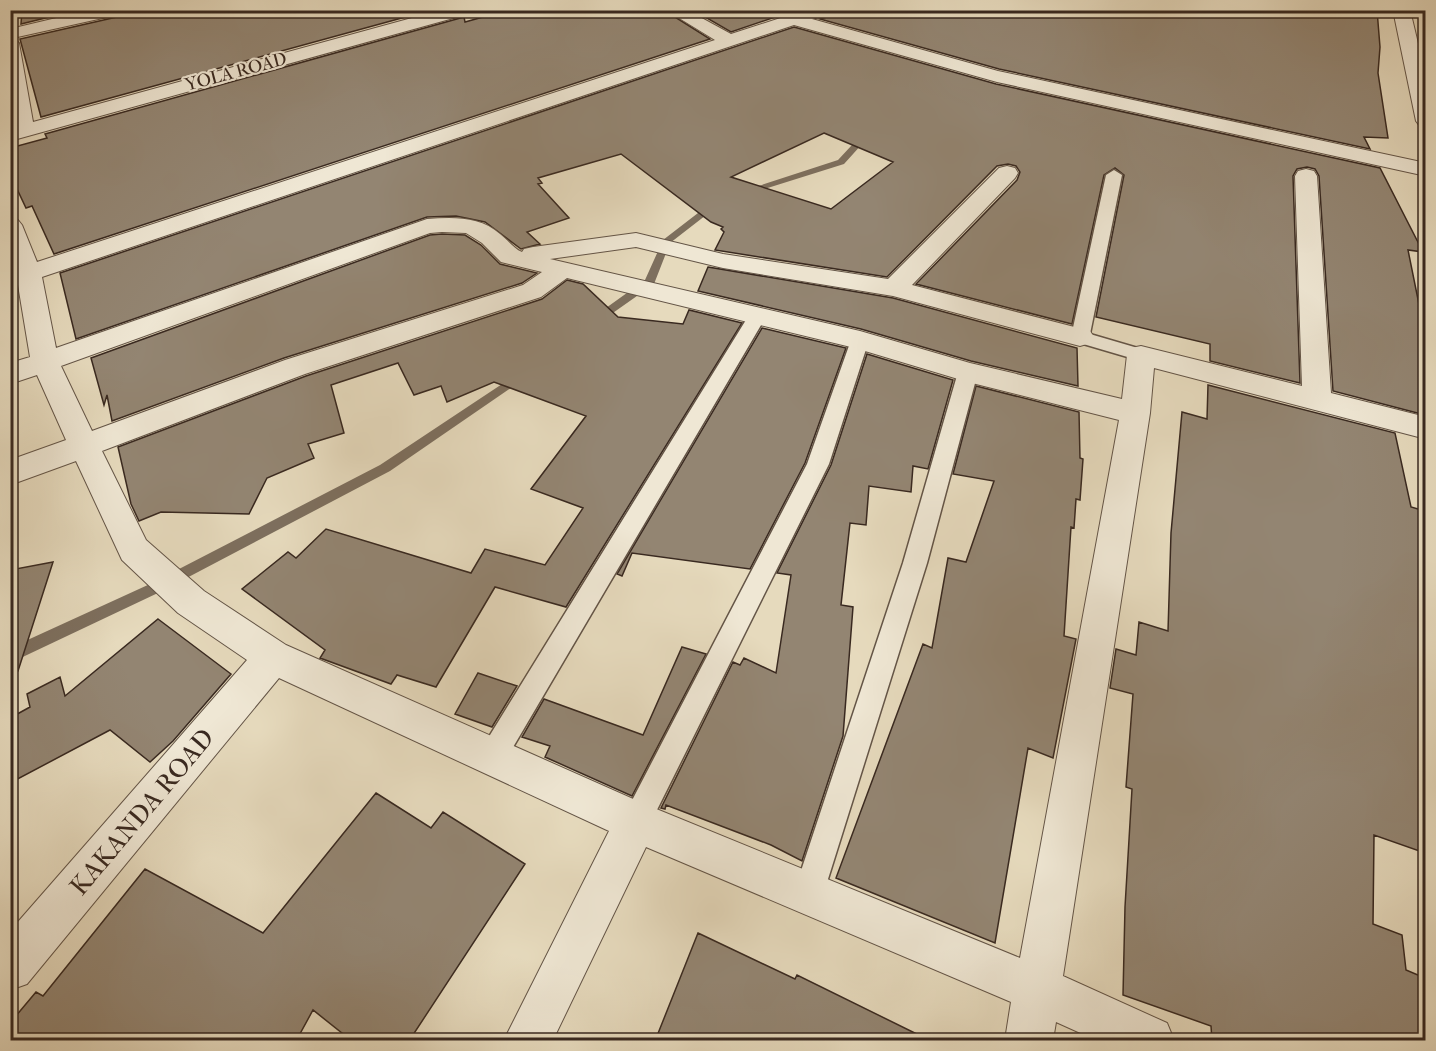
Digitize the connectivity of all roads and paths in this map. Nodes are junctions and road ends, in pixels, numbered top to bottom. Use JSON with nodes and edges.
{"nodes":[{"id":1,"x":115,"y":10,"type":"edge"},
{"id":2,"x":462,"y":10,"type":"edge"},
{"id":3,"x":674,"y":10,"type":"edge"},
{"id":4,"x":823,"y":10,"type":"edge"},
{"id":5,"x":1401,"y":10,"type":"edge"},
{"id":6,"x":795,"y":20,"type":"junction"},
{"id":7,"x":10,"y":34,"type":"edge"},
{"id":8,"x":730,"y":41,"type":"junction"},
{"id":9,"x":10,"y":43,"type":"edge"},
{"id":10,"x":1425,"y":121,"type":"edge"},
{"id":11,"x":17,"y":132,"type":"edge"},
{"id":12,"x":1425,"y":170,"type":"edge"},
{"id":13,"x":1008,"y":173,"type":"dead end"},
{"id":14,"x":1114,"y":175,"type":"dead end"},
{"id":15,"x":1306,"y":176,"type":"dead end"},
{"id":16,"x":10,"y":225,"type":"edge"},
{"id":17,"x":510,"y":257,"type":"junction"},
{"id":18,"x":564,"y":269,"type":"junction"},
{"id":19,"x":20,"y":277,"type":"edge"},
{"id":20,"x":894,"y":288,"type":"junction"},
{"id":21,"x":758,"y":315,"type":"junction"},
{"id":22,"x":1080,"y":337,"type":"junction"},
{"id":23,"x":860,"y":340,"type":"junction"},
{"id":24,"x":1142,"y":355,"type":"junction"},
{"id":25,"x":45,"y":363,"type":"junction"},
{"id":26,"x":968,"y":372,"type":"junction"},
{"id":27,"x":10,"y":374,"type":"edge"},
{"id":28,"x":1317,"y":399,"type":"junction"},
{"id":29,"x":1135,"y":413,"type":"junction"},
{"id":30,"x":1425,"y":428,"type":"edge"},
{"id":31,"x":84,"y":444,"type":"junction"},
{"id":32,"x":10,"y":473,"type":"edge"},
{"id":33,"x":273,"y":657,"type":"junction"},
{"id":34,"x":492,"y":757,"type":"junction"},
{"id":35,"x":636,"y":822,"type":"junction"},
{"id":36,"x":808,"y":894,"type":"junction"},
{"id":37,"x":10,"y":967,"type":"edge"},
{"id":38,"x":1037,"y":989,"type":"junction"},
{"id":39,"x":528,"y":1041,"type":"edge"},
{"id":40,"x":1029,"y":1041,"type":"edge"},
{"id":41,"x":1150,"y":1041,"type":"edge"}],
"edges":[{"from":1,"to":7,"type":"street"},
{"from":2,"to":11,"type":"street","name":"YOLA ROAD"},
{"from":3,"to":8,"type":"street"},
{"from":4,"to":6,"type":"street"},
{"from":5,"to":10,"type":"street"},
{"from":6,"to":8,"type":"street"},
{"from":6,"to":12,"type":"street"},
{"from":8,"to":19,"type":"street"},
{"from":9,"to":11,"type":"street"},
{"from":13,"to":20,"type":"street"},
{"from":14,"to":22,"type":"lane"},
{"from":15,"to":28,"type":"street"},
{"from":16,"to":19,"type":"street"},
{"from":17,"to":18,"type":"street"},
{"from":17,"to":20,"type":"street"},
{"from":17,"to":25,"type":"street"},
{"from":18,"to":21,"type":"street"},
{"from":18,"to":31,"type":"street"},
{"from":19,"to":25,"type":"street"},
{"from":20,"to":22,"type":"street"},
{"from":21,"to":23,"type":"street"},
{"from":21,"to":34,"type":"lane"},
{"from":22,"to":24,"type":"lane"},
{"from":23,"to":26,"type":"street"},
{"from":23,"to":35,"type":"lane"},
{"from":24,"to":28,"type":"street"},
{"from":24,"to":29,"type":"street"},
{"from":25,"to":27,"type":"street"},
{"from":25,"to":31,"type":"street"},
{"from":26,"to":29,"type":"street"},
{"from":26,"to":36,"type":"lane"},
{"from":28,"to":30,"type":"street"},
{"from":29,"to":38,"type":"street"},
{"from":31,"to":32,"type":"street"},
{"from":31,"to":33,"type":"street"},
{"from":33,"to":34,"type":"street"},
{"from":33,"to":37,"type":"street","name":"KAKANDA ROAD"},
{"from":34,"to":35,"type":"street"},
{"from":35,"to":36,"type":"street"},
{"from":35,"to":39,"type":"street"},
{"from":36,"to":38,"type":"street"},
{"from":38,"to":40,"type":"street"},
{"from":38,"to":41,"type":"street"}]}
